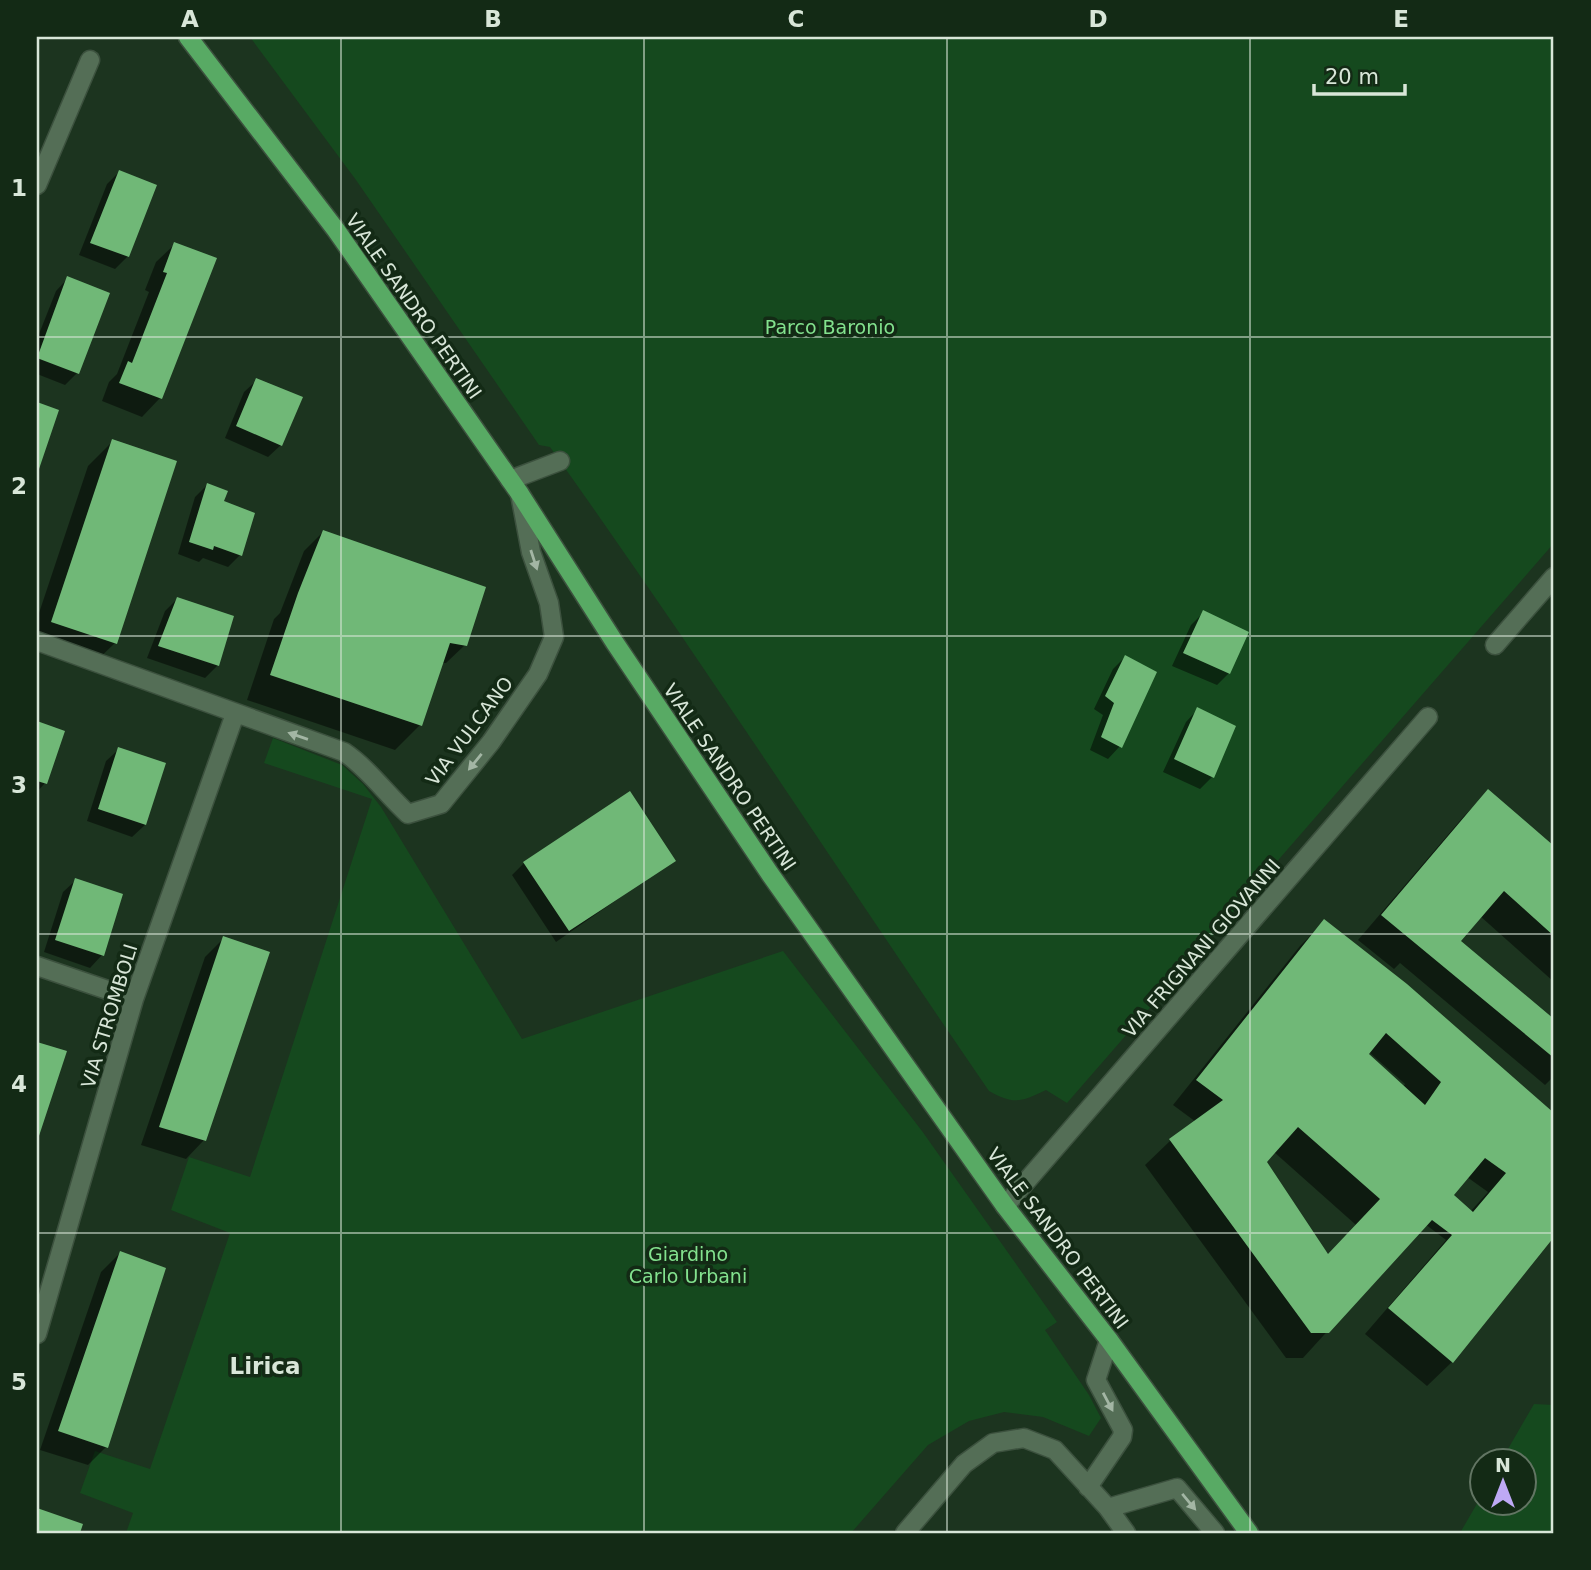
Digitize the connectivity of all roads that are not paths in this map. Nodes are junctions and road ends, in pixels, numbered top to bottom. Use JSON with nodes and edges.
{"nodes":[{"id":1,"x":188,"y":37,"type":"edge"},
{"id":2,"x":90,"y":60,"type":"dead end"},
{"id":3,"x":37,"y":186,"type":"edge"},
{"id":4,"x":560,"y":461,"type":"dead end"},
{"id":5,"x":515,"y":487,"type":"junction"},
{"id":6,"x":1554,"y":577,"type":"edge"},
{"id":7,"x":37,"y":642,"type":"edge"},
{"id":8,"x":1495,"y":645,"type":"dead end"},
{"id":9,"x":235,"y":714,"type":"junction"},
{"id":10,"x":1428,"y":717,"type":"dead end"},
{"id":11,"x":37,"y":966,"type":"edge"},
{"id":12,"x":134,"y":999,"type":"junction"},
{"id":13,"x":1005,"y":1206,"type":"junction"},
{"id":14,"x":43,"y":1297,"type":"edge"},
{"id":15,"x":37,"y":1334,"type":"edge"},
{"id":16,"x":1110,"y":1340,"type":"junction"},
{"id":17,"x":1088,"y":1487,"type":"junction"},
{"id":18,"x":1108,"y":1508,"type":"junction"},
{"id":19,"x":905,"y":1533,"type":"edge"},
{"id":20,"x":1126,"y":1533,"type":"edge"},
{"id":21,"x":1215,"y":1533,"type":"edge"},
{"id":22,"x":1249,"y":1533,"type":"edge"}],
"edges":[{"from":1,"to":5,"type":"main road","name":"VIALE SANDRO PERTINI"},
{"from":2,"to":3,"type":"street"},
{"from":4,"to":5,"type":"street"},
{"from":5,"to":9,"type":"street","name":"VIA VULCANO","one_way":true},
{"from":5,"to":13,"type":"main road","name":"VIALE SANDRO PERTINI"},
{"from":6,"to":8,"type":"street"},
{"from":7,"to":9,"type":"street","name":"VIA VULCANO"},
{"from":9,"to":12,"type":"street","name":"VIA STROMBOLI"},
{"from":10,"to":13,"type":"street","name":"VIA FRIGNANI GIOVANNI"},
{"from":11,"to":12,"type":"street"},
{"from":12,"to":14,"type":"street","name":"VIA STROMBOLI"},
{"from":13,"to":16,"type":"main road","name":"VIALE SANDRO PERTINI"},
{"from":14,"to":15,"type":"street","name":"VIA STROMBOLI"},
{"from":16,"to":17,"type":"street","one_way":true},
{"from":16,"to":22,"type":"main road","name":"VIALE SANDRO PERTINI"},
{"from":17,"to":18,"type":"street"},
{"from":17,"to":19,"type":"street"},
{"from":18,"to":20,"type":"street"},
{"from":18,"to":21,"type":"street","one_way":true}]}
